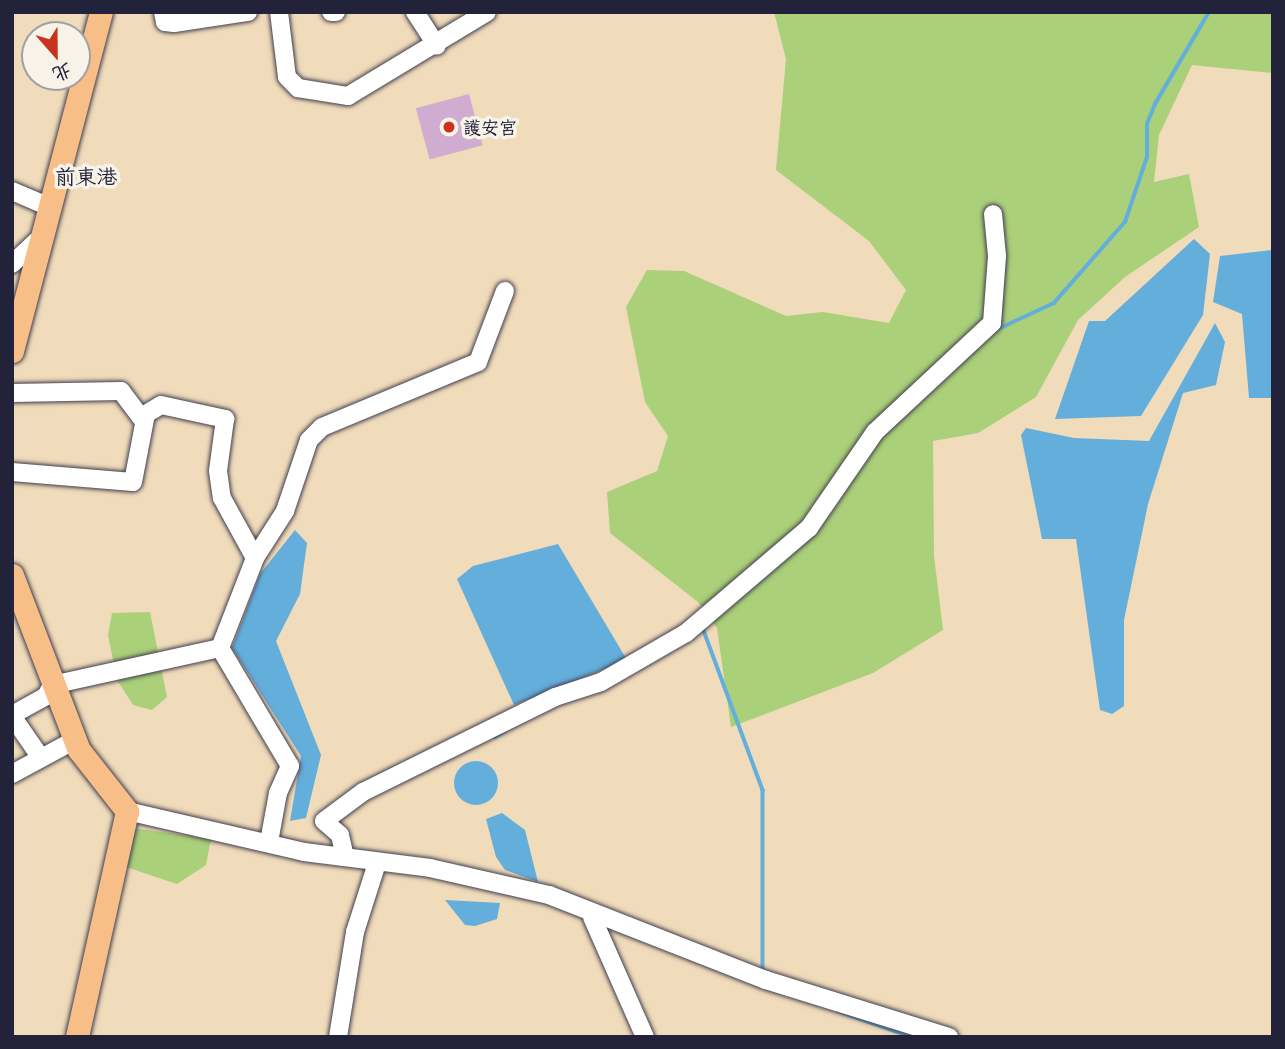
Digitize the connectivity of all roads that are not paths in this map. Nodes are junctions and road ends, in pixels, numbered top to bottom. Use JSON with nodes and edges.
{"nodes":[{"id":1,"x":101,"y":12,"type":"edge"},
{"id":2,"x":163,"y":12,"type":"edge"},
{"id":3,"x":248,"y":12,"type":"edge"},
{"id":4,"x":279,"y":12,"type":"edge"},
{"id":5,"x":415,"y":12,"type":"edge"},
{"id":6,"x":487,"y":12,"type":"edge"},
{"id":7,"x":437,"y":46,"type":"junction"},
{"id":8,"x":12,"y":191,"type":"edge"},
{"id":9,"x":47,"y":205,"type":"junction"},
{"id":10,"x":993,"y":214,"type":"dead end"},
{"id":11,"x":37,"y":242,"type":"junction"},
{"id":12,"x":12,"y":264,"type":"edge"},
{"id":13,"x":505,"y":291,"type":"dead end"},
{"id":14,"x":15,"y":324,"type":"edge"},
{"id":15,"x":12,"y":351,"type":"edge"},
{"id":16,"x":12,"y":393,"type":"edge"},
{"id":17,"x":145,"y":421,"type":"junction"},
{"id":18,"x":12,"y":472,"type":"edge"},
{"id":19,"x":256,"y":558,"type":"junction"},
{"id":20,"x":13,"y":580,"type":"edge"},
{"id":21,"x":220,"y":648,"type":"junction"},
{"id":22,"x":52,"y":685,"type":"junction"},
{"id":23,"x":12,"y":716,"type":"edge"},
{"id":24,"x":75,"y":740,"type":"junction"},
{"id":25,"x":41,"y":758,"type":"junction"},
{"id":26,"x":12,"y":774,"type":"edge"},
{"id":27,"x":127,"y":811,"type":"junction"},
{"id":28,"x":269,"y":842,"type":"junction"},
{"id":29,"x":345,"y":857,"type":"junction"},
{"id":30,"x":376,"y":866,"type":"junction"},
{"id":31,"x":592,"y":917,"type":"junction"},
{"id":32,"x":77,"y":1037,"type":"edge"},
{"id":33,"x":338,"y":1037,"type":"edge"},
{"id":34,"x":645,"y":1037,"type":"edge"},
{"id":35,"x":949,"y":1037,"type":"edge"}],
"edges":[{"from":1,"to":9,"type":"main road"},
{"from":2,"to":3,"type":"street"},
{"from":4,"to":7,"type":"street"},
{"from":5,"to":7,"type":"street"},
{"from":6,"to":7,"type":"street"},
{"from":8,"to":9,"type":"street"},
{"from":9,"to":11,"type":"main road"},
{"from":10,"to":29,"type":"street"},
{"from":11,"to":12,"type":"street"},
{"from":11,"to":14,"type":"main road"},
{"from":13,"to":19,"type":"street"},
{"from":14,"to":15,"type":"main road"},
{"from":16,"to":17,"type":"street"},
{"from":17,"to":18,"type":"street"},
{"from":17,"to":19,"type":"street"},
{"from":19,"to":21,"type":"street"},
{"from":20,"to":22,"type":"main road"},
{"from":21,"to":22,"type":"street"},
{"from":21,"to":28,"type":"street"},
{"from":22,"to":23,"type":"street"},
{"from":22,"to":24,"type":"main road"},
{"from":23,"to":25,"type":"street"},
{"from":24,"to":25,"type":"street"},
{"from":24,"to":27,"type":"main road"},
{"from":25,"to":26,"type":"street"},
{"from":27,"to":28,"type":"street"},
{"from":27,"to":32,"type":"main road"},
{"from":28,"to":29,"type":"street"},
{"from":29,"to":30,"type":"street"},
{"from":30,"to":31,"type":"street"},
{"from":30,"to":33,"type":"street"},
{"from":31,"to":34,"type":"street"},
{"from":31,"to":35,"type":"street"}]}
